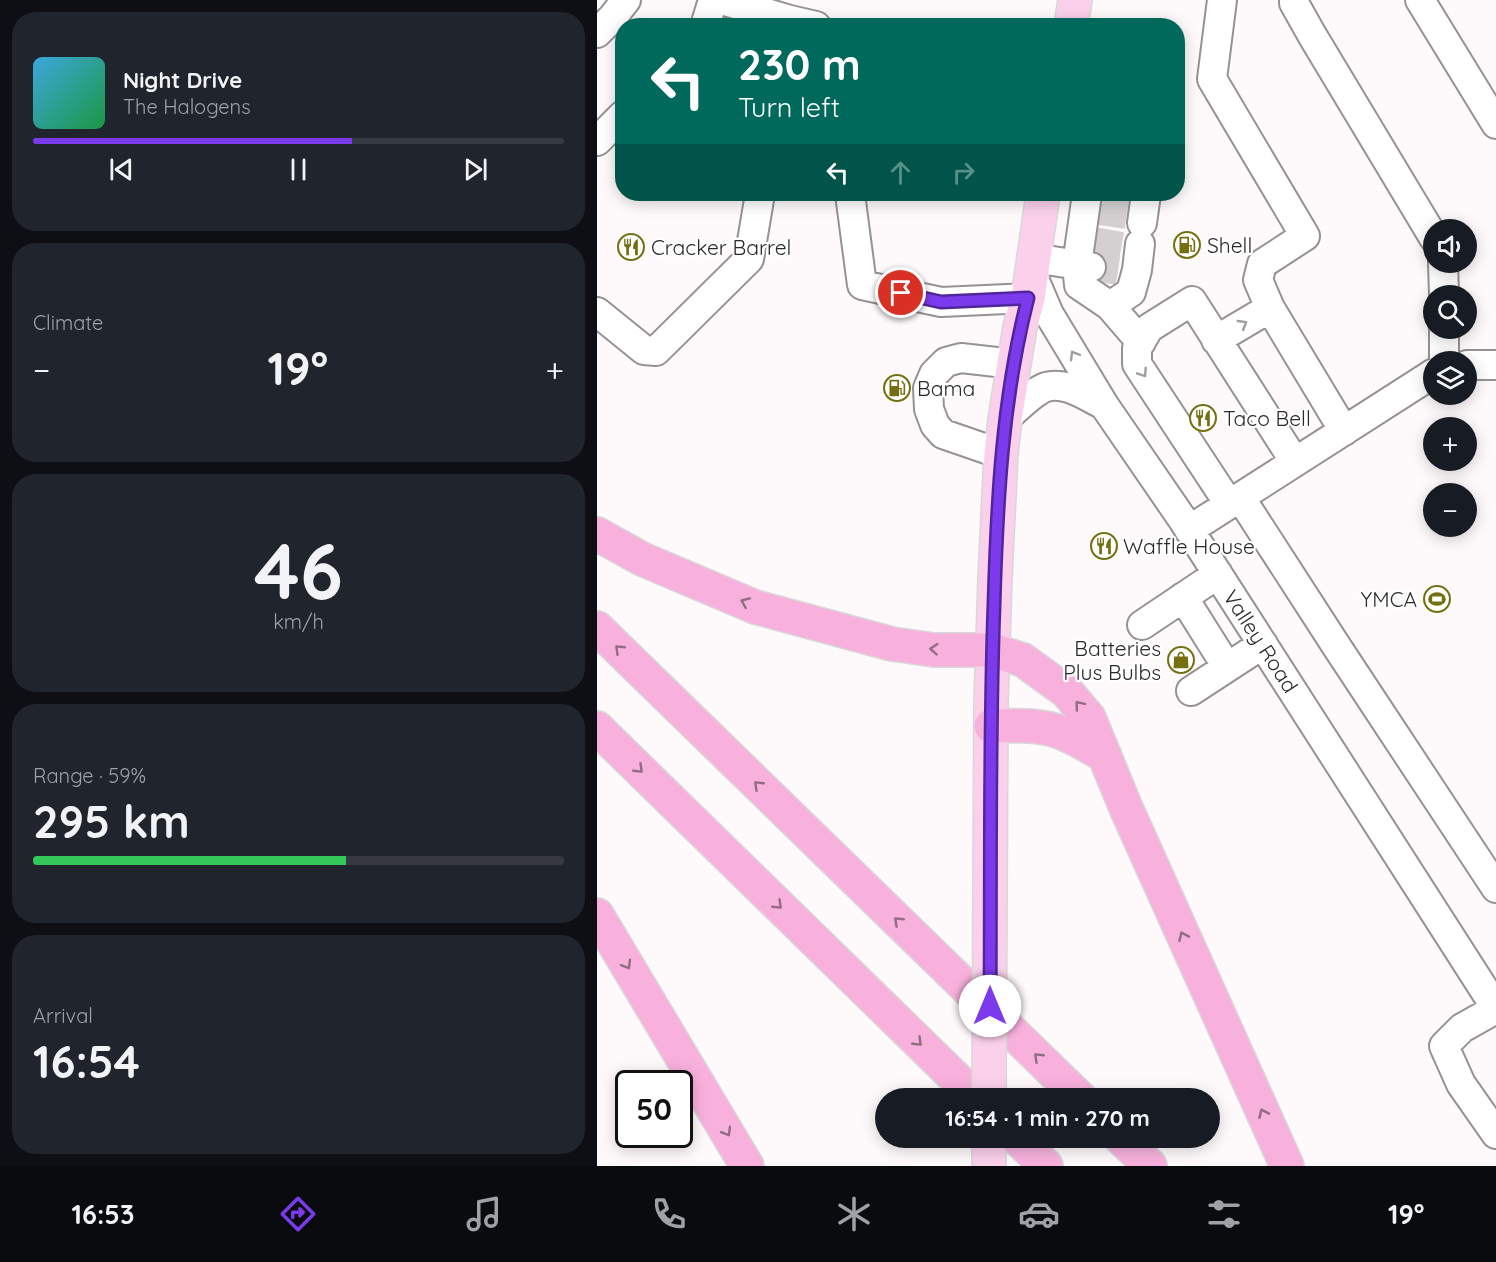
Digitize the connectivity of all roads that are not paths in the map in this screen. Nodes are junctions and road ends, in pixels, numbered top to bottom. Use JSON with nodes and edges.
{"nodes":[{"id":1,"x":625,"y":0,"type":"edge"},
{"id":2,"x":713,"y":0,"type":"edge"},
{"id":3,"x":722,"y":0,"type":"edge"},
{"id":4,"x":1222,"y":0,"type":"edge"},
{"id":5,"x":1294,"y":0,"type":"edge"},
{"id":6,"x":1420,"y":0,"type":"edge"},
{"id":7,"x":707,"y":18,"type":"edge"},
{"id":8,"x":797,"y":18,"type":"edge"},
{"id":9,"x":597,"y":33,"type":"edge"},
{"id":10,"x":615,"y":123,"type":"edge"},
{"id":11,"x":1496,"y":124,"type":"edge"},
{"id":12,"x":597,"y":141,"type":"edge"},
{"id":13,"x":757,"y":201,"type":"edge"},
{"id":14,"x":850,"y":201,"type":"edge"},
{"id":15,"x":1042,"y":201,"type":"edge"},
{"id":16,"x":1090,"y":205,"type":"edge"},
{"id":17,"x":1423,"y":220,"type":"edge"},
{"id":18,"x":1135,"y":237,"type":"edge"},
{"id":19,"x":1086,"y":253,"type":"junction"},
{"id":20,"x":1031,"y":276,"type":"junction"},
{"id":21,"x":1110,"y":306,"type":"junction"},
{"id":22,"x":1270,"y":308,"type":"junction"},
{"id":23,"x":597,"y":312,"type":"edge"},
{"id":24,"x":1216,"y":340,"type":"junction"},
{"id":25,"x":1141,"y":342,"type":"junction"},
{"id":26,"x":1014,"y":364,"type":"junction"},
{"id":27,"x":1496,"y":365,"type":"edge"},
{"id":28,"x":1477,"y":366,"type":"edge"},
{"id":29,"x":1423,"y":380,"type":"edge"},
{"id":30,"x":1104,"y":405,"type":"junction"},
{"id":31,"x":1005,"y":419,"type":"junction"},
{"id":32,"x":1344,"y":431,"type":"junction"},
{"id":33,"x":1001,"y":454,"type":"junction"},
{"id":34,"x":1295,"y":462,"type":"junction"},
{"id":35,"x":1235,"y":500,"type":"junction"},
{"id":36,"x":1189,"y":530,"type":"junction"},
{"id":37,"x":597,"y":534,"type":"edge"},
{"id":38,"x":1218,"y":574,"type":"junction"},
{"id":39,"x":1183,"y":597,"type":"junction"},
{"id":40,"x":1142,"y":625,"type":"dead end"},
{"id":41,"x":597,"y":628,"type":"edge"},
{"id":42,"x":1263,"y":645,"type":"junction"},
{"id":43,"x":992,"y":650,"type":"junction"},
{"id":44,"x":1227,"y":667,"type":"junction"},
{"id":45,"x":1191,"y":691,"type":"dead end"},
{"id":46,"x":991,"y":726,"type":"junction"},
{"id":47,"x":597,"y":728,"type":"edge"},
{"id":48,"x":1105,"y":756,"type":"junction"},
{"id":49,"x":1496,"y":888,"type":"edge"},
{"id":50,"x":597,"y":915,"type":"edge"},
{"id":51,"x":1496,"y":1009,"type":"edge"},
{"id":52,"x":966,"y":1088,"type":"edge"},
{"id":53,"x":989,"y":1088,"type":"edge"},
{"id":54,"x":1070,"y":1088,"type":"edge"},
{"id":55,"x":1496,"y":1134,"type":"edge"},
{"id":56,"x":989,"y":1148,"type":"edge"},
{"id":57,"x":1027,"y":1148,"type":"edge"},
{"id":58,"x":1131,"y":1148,"type":"edge"},
{"id":59,"x":747,"y":1166,"type":"edge"},
{"id":60,"x":989,"y":1166,"type":"edge"},
{"id":61,"x":1045,"y":1166,"type":"edge"},
{"id":62,"x":1150,"y":1166,"type":"edge"},
{"id":63,"x":1287,"y":1166,"type":"edge"}],
"edges":[{"from":1,"to":9,"type":"street"},
{"from":2,"to":7,"type":"street"},
{"from":3,"to":8,"type":"street"},
{"from":4,"to":22,"type":"street"},
{"from":5,"to":17,"type":"street"},
{"from":6,"to":11,"type":"street"},
{"from":10,"to":12,"type":"street"},
{"from":13,"to":23,"type":"street"},
{"from":14,"to":20,"type":"street"},
{"from":15,"to":20,"type":"main road"},
{"from":16,"to":19,"type":"street"},
{"from":18,"to":21,"type":"street"},
{"from":19,"to":20,"type":"street"},
{"from":19,"to":21,"type":"street"},
{"from":20,"to":26,"type":"main road"},
{"from":30,"to":20,"type":"street","name":"Valley Road","one_way":true},
{"from":21,"to":25,"type":"street"},
{"from":24,"to":22,"type":"street","one_way":true},
{"from":22,"to":32,"type":"street"},
{"from":24,"to":25,"type":"street"},
{"from":24,"to":34,"type":"street"},
{"from":25,"to":35,"type":"street","one_way":true},
{"from":26,"to":31,"type":"main road"},
{"from":26,"to":33,"type":"street"},
{"from":27,"to":28,"type":"street"},
{"from":29,"to":32,"type":"street"},
{"from":30,"to":31,"type":"street"},
{"from":30,"to":36,"type":"street","name":"Valley Road"},
{"from":31,"to":33,"type":"main road"},
{"from":32,"to":34,"type":"street"},
{"from":33,"to":43,"type":"main road"},
{"from":34,"to":35,"type":"street"},
{"from":35,"to":36,"type":"street"},
{"from":35,"to":49,"type":"street"},
{"from":36,"to":38,"type":"street","name":"Valley Road"},
{"from":43,"to":37,"type":"highway","one_way":true},
{"from":38,"to":39,"type":"street"},
{"from":38,"to":42,"type":"street","name":"Valley Road"},
{"from":39,"to":40,"type":"street"},
{"from":39,"to":44,"type":"street"},
{"from":54,"to":41,"type":"highway","one_way":true},
{"from":42,"to":44,"type":"street"},
{"from":42,"to":51,"type":"street","name":"Valley Road"},
{"from":43,"to":46,"type":"main road"},
{"from":48,"to":43,"type":"highway","one_way":true},
{"from":44,"to":45,"type":"street"},
{"from":46,"to":48,"type":"highway"},
{"from":46,"to":53,"type":"main road","bridge":true},
{"from":47,"to":52,"type":"highway","one_way":true},
{"from":63,"to":48,"type":"highway","one_way":true},
{"from":50,"to":59,"type":"highway","one_way":true},
{"from":51,"to":55,"type":"street"},
{"from":56,"to":60,"type":"main road"},
{"from":57,"to":61,"type":"highway"},
{"from":58,"to":62,"type":"highway"}]}
